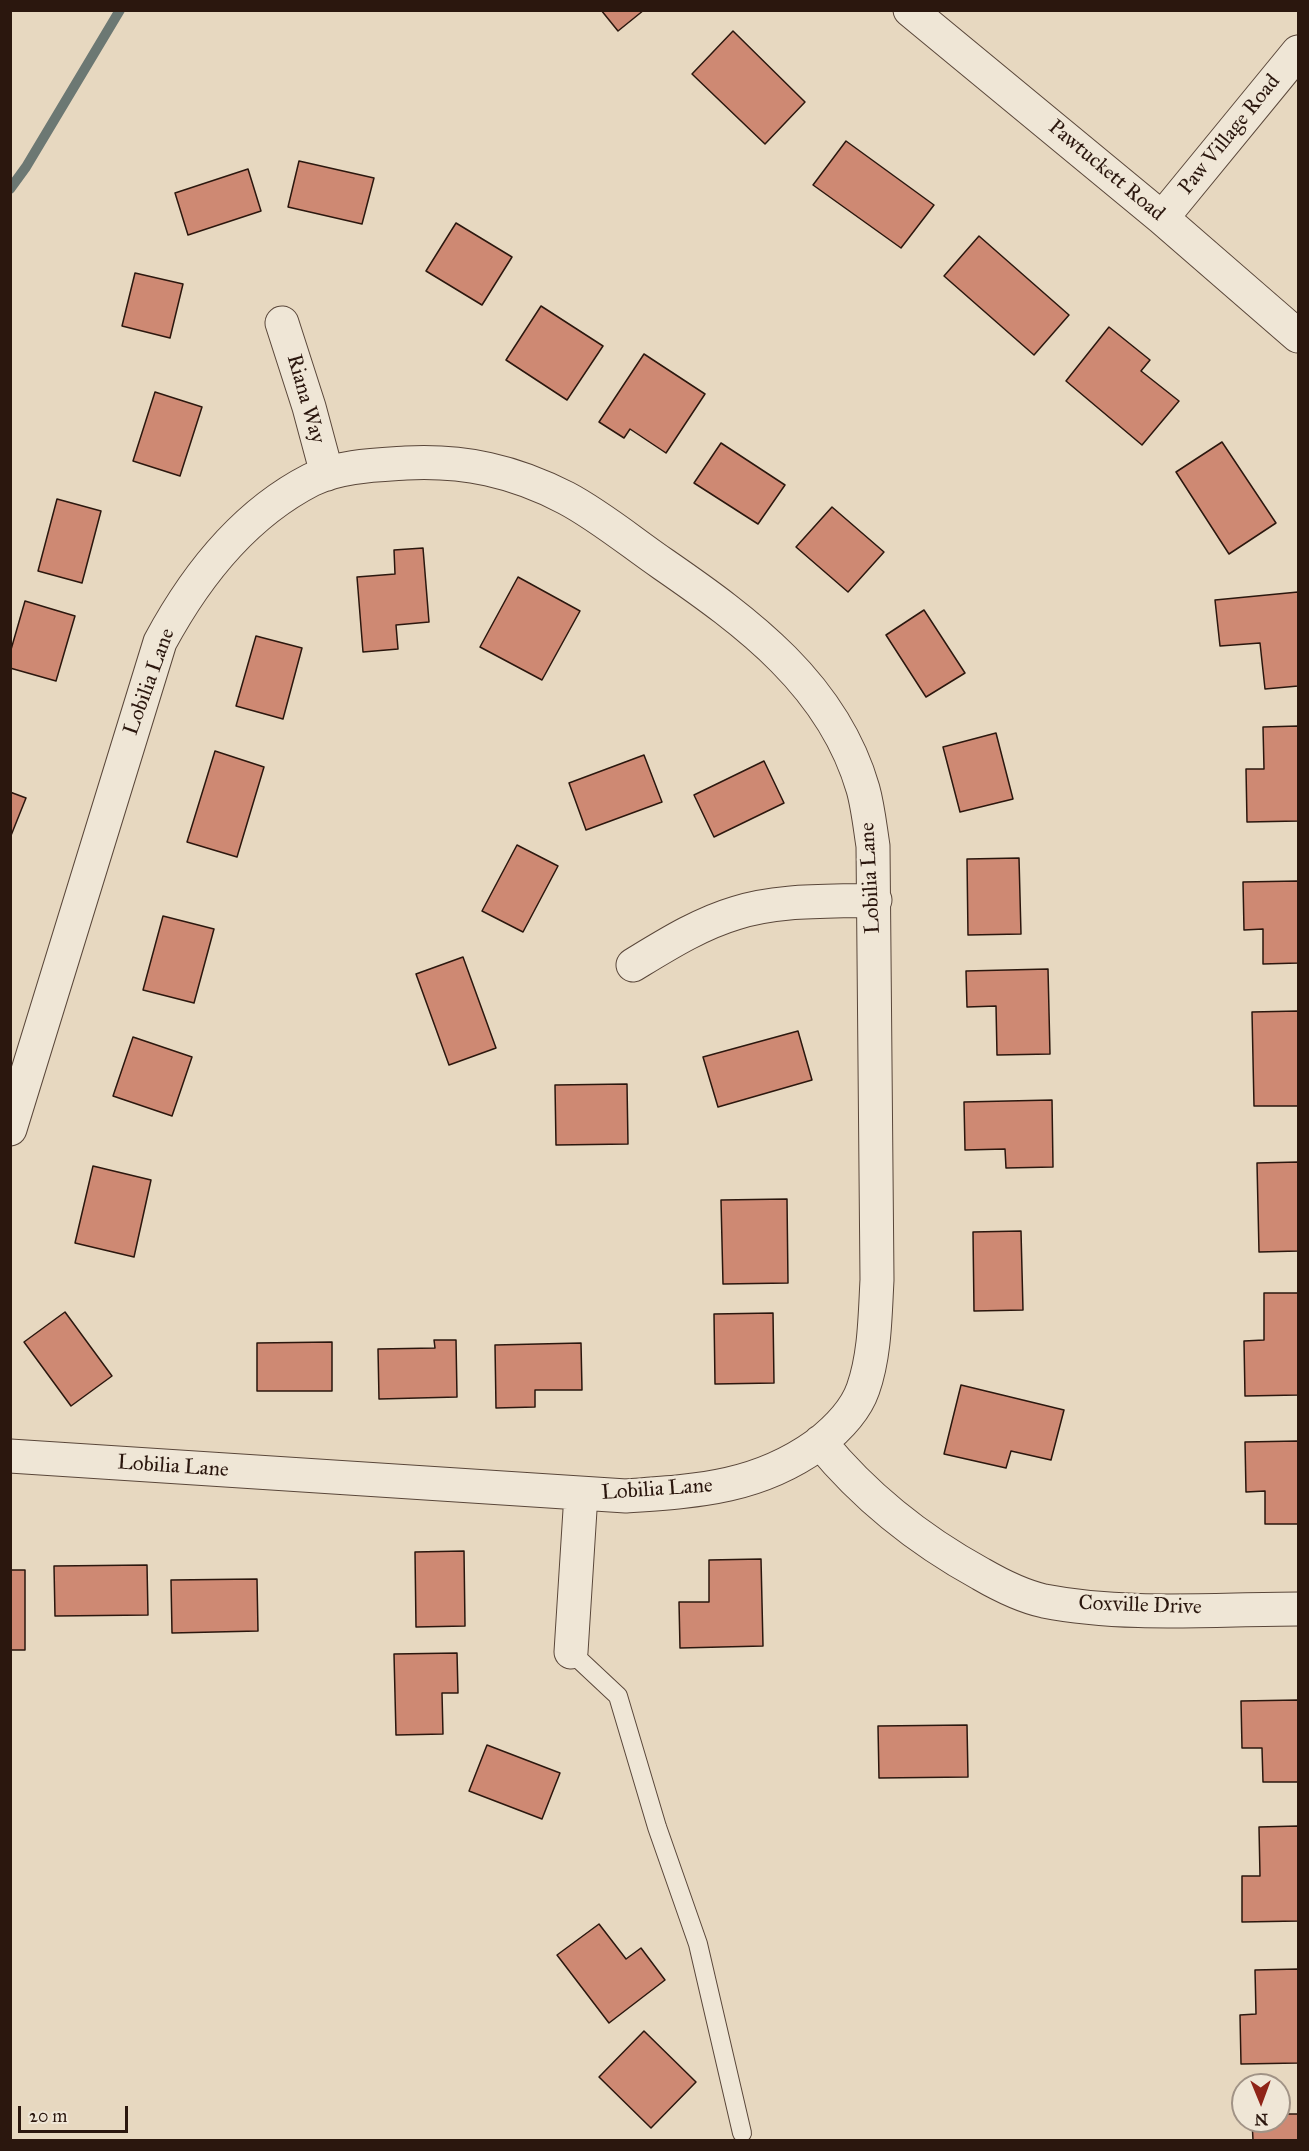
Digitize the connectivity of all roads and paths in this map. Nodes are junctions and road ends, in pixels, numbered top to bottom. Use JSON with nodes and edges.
{"nodes":[{"id":1,"x":910,"y":10,"type":"edge"},
{"id":2,"x":1299,"y":52,"type":"edge"},
{"id":3,"x":1162,"y":218,"type":"junction"},
{"id":4,"x":282,"y":324,"type":"dead end"},
{"id":5,"x":1299,"y":336,"type":"edge"},
{"id":6,"x":327,"y":474,"type":"junction"},
{"id":7,"x":875,"y":900,"type":"junction"},
{"id":8,"x":633,"y":965,"type":"dead end"},
{"id":9,"x":10,"y":1130,"type":"edge"},
{"id":10,"x":820,"y":1442,"type":"junction"},
{"id":11,"x":10,"y":1456,"type":"edge"},
{"id":12,"x":581,"y":1494,"type":"junction"},
{"id":13,"x":1299,"y":1609,"type":"edge"},
{"id":14,"x":571,"y":1652,"type":"joint"},
{"id":15,"x":742,"y":2133,"type":"dead end"}],
"edges":[{"from":1,"to":3,"type":"street","name":"Pawtuckett Road"},
{"from":2,"to":3,"type":"street","name":"Paw Village Road"},
{"from":3,"to":5,"type":"street","name":"Pawtuckett Road"},
{"from":4,"to":6,"type":"street","name":"Riana Way"},
{"from":6,"to":7,"type":"street","name":"Lobilia Lane"},
{"from":6,"to":9,"type":"street","name":"Lobilia Lane"},
{"from":7,"to":8,"type":"street"},
{"from":7,"to":10,"type":"street","name":"Lobilia Lane"},
{"from":10,"to":12,"type":"street","name":"Lobilia Lane"},
{"from":10,"to":13,"type":"street","name":"Coxville Drive"},
{"from":11,"to":12,"type":"street","name":"Lobilia Lane"},
{"from":12,"to":14,"type":"street"},
{"from":14,"to":15,"type":"lane"}]}
